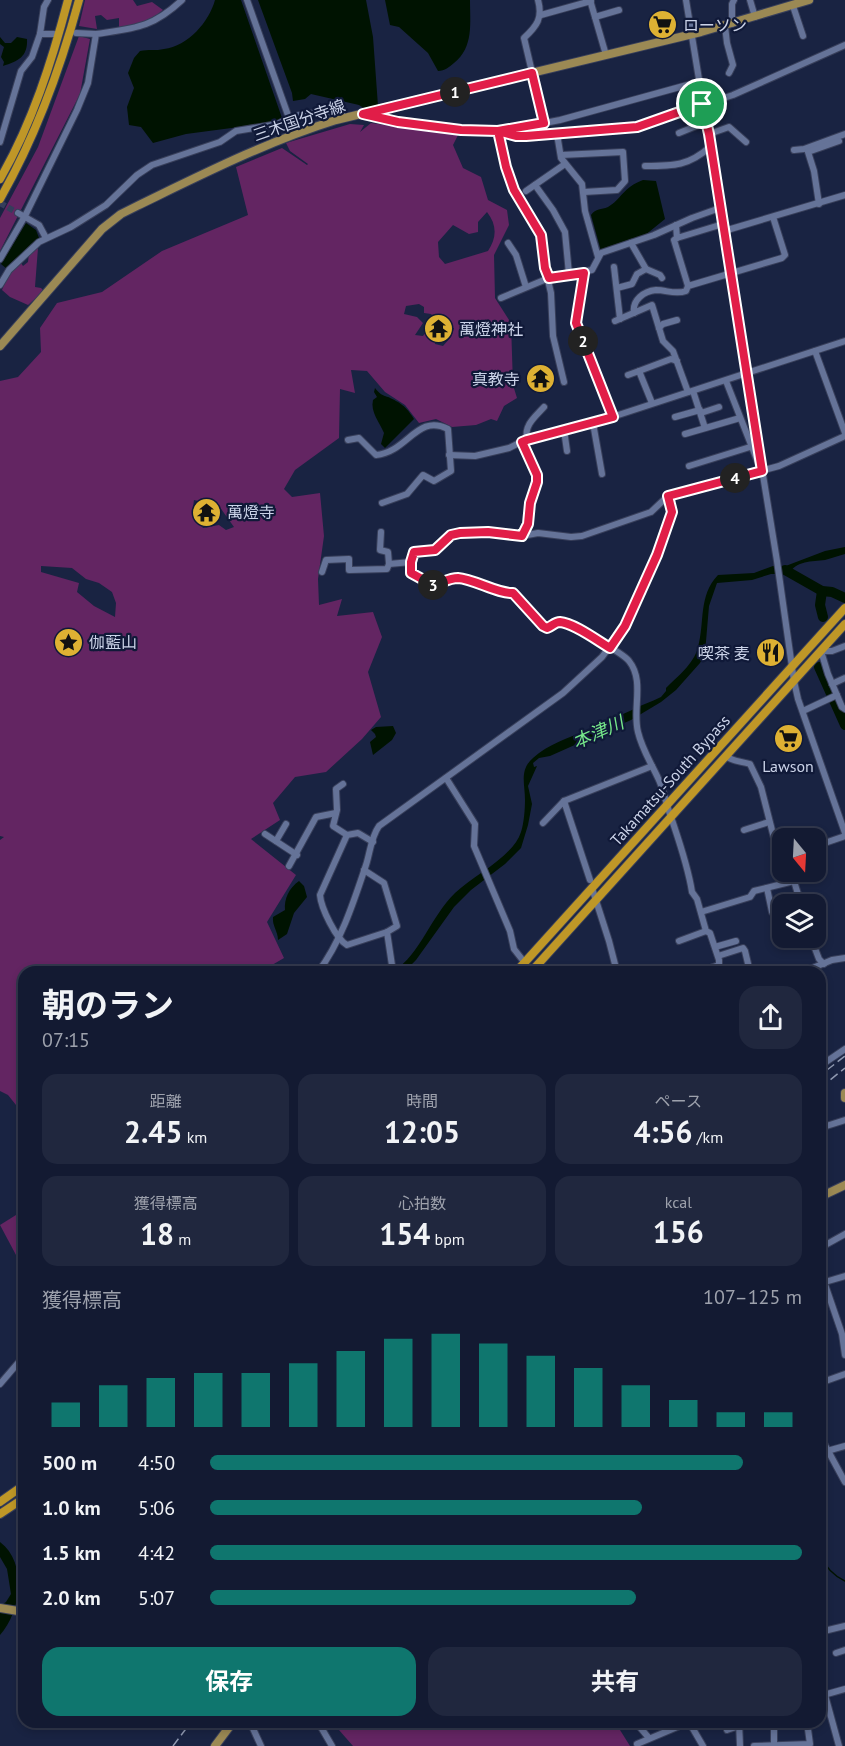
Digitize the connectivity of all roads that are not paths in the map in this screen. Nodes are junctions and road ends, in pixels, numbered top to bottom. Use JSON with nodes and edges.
{"nodes":[{"id":1,"x":48,"y":0,"type":"edge"},
{"id":2,"x":68,"y":0,"type":"edge"},
{"id":3,"x":79,"y":0,"type":"edge"},
{"id":4,"x":182,"y":0,"type":"edge"},
{"id":5,"x":247,"y":0,"type":"edge"},
{"id":6,"x":538,"y":0,"type":"edge"},
{"id":7,"x":590,"y":0,"type":"edge"},
{"id":8,"x":686,"y":0,"type":"edge"},
{"id":9,"x":734,"y":0,"type":"edge"},
{"id":10,"x":750,"y":0,"type":"edge"},
{"id":11,"x":809,"y":0,"type":"edge"},
{"id":12,"x":793,"y":6,"type":"junction"},
{"id":13,"x":619,"y":10,"type":"dead end"},
{"id":14,"x":541,"y":15,"type":"junction"},
{"id":15,"x":595,"y":17,"type":"junction"},
{"id":16,"x":755,"y":17,"type":"junction"},
{"id":17,"x":729,"y":25,"type":"junction"},
{"id":18,"x":76,"y":33,"type":"dead end"},
{"id":19,"x":40,"y":34,"type":"junction"},
{"id":20,"x":54,"y":34,"type":"dead end"},
{"id":21,"x":96,"y":34,"type":"junction"},
{"id":22,"x":691,"y":35,"type":"junction"},
{"id":23,"x":803,"y":36,"type":"dead end"},
{"id":24,"x":845,"y":45,"type":"edge"},
{"id":25,"x":606,"y":55,"type":"junction"},
{"id":26,"x":532,"y":73,"type":"junction"},
{"id":27,"x":729,"y":73,"type":"dead end"},
{"id":28,"x":698,"y":82,"type":"junction"},
{"id":29,"x":702,"y":104,"type":"junction"},
{"id":30,"x":363,"y":114,"type":"junction"},
{"id":31,"x":346,"y":117,"type":"junction"},
{"id":32,"x":289,"y":118,"type":"junction"},
{"id":33,"x":706,"y":122,"type":"junction"},
{"id":34,"x":544,"y":123,"type":"junction"},
{"id":35,"x":498,"y":131,"type":"junction"},
{"id":36,"x":680,"y":133,"type":"dead end"},
{"id":37,"x":556,"y":134,"type":"junction"},
{"id":38,"x":709,"y":134,"type":"junction"},
{"id":39,"x":845,"y":134,"type":"edge"},
{"id":40,"x":839,"y":141,"type":"dead end"},
{"id":41,"x":0,"y":142,"type":"edge"},
{"id":42,"x":746,"y":142,"type":"dead end"},
{"id":43,"x":711,"y":146,"type":"junction"},
{"id":44,"x":794,"y":150,"type":"dead end"},
{"id":45,"x":561,"y":155,"type":"junction"},
{"id":46,"x":565,"y":164,"type":"junction"},
{"id":47,"x":645,"y":166,"type":"dead end"},
{"id":48,"x":0,"y":179,"type":"edge"},
{"id":49,"x":535,"y":185,"type":"junction"},
{"id":50,"x":526,"y":191,"type":"dead end"},
{"id":51,"x":584,"y":192,"type":"junction"},
{"id":52,"x":845,"y":195,"type":"edge"},
{"id":53,"x":0,"y":199,"type":"edge"},
{"id":54,"x":819,"y":204,"type":"junction"},
{"id":55,"x":720,"y":208,"type":"junction"},
{"id":56,"x":22,"y":214,"type":"junction"},
{"id":57,"x":773,"y":217,"type":"junction"},
{"id":58,"x":676,"y":225,"type":"junction"},
{"id":59,"x":724,"y":228,"type":"junction"},
{"id":60,"x":46,"y":238,"type":"junction"},
{"id":61,"x":677,"y":238,"type":"junction"},
{"id":62,"x":508,"y":243,"type":"dead end"},
{"id":63,"x":631,"y":243,"type":"junction"},
{"id":64,"x":598,"y":256,"type":"junction"},
{"id":65,"x":0,"y":259,"type":"edge"},
{"id":66,"x":614,"y":267,"type":"dead end"},
{"id":67,"x":646,"y":269,"type":"junction"},
{"id":68,"x":730,"y":272,"type":"junction"},
{"id":69,"x":584,"y":273,"type":"junction"},
{"id":70,"x":569,"y":274,"type":"junction"},
{"id":71,"x":549,"y":278,"type":"junction"},
{"id":72,"x":662,"y":278,"type":"dead end"},
{"id":73,"x":0,"y":285,"type":"edge"},
{"id":74,"x":688,"y":286,"type":"junction"},
{"id":75,"x":525,"y":287,"type":"junction"},
{"id":76,"x":617,"y":288,"type":"junction"},
{"id":77,"x":501,"y":298,"type":"dead end"},
{"id":78,"x":634,"y":312,"type":"junction"},
{"id":79,"x":677,"y":320,"type":"dead end"},
{"id":80,"x":659,"y":328,"type":"junction"},
{"id":81,"x":845,"y":341,"type":"edge"},
{"id":82,"x":0,"y":346,"type":"edge"},
{"id":83,"x":815,"y":351,"type":"junction"},
{"id":84,"x":677,"y":361,"type":"junction"},
{"id":85,"x":639,"y":371,"type":"junction"},
{"id":86,"x":747,"y":374,"type":"junction"},
{"id":87,"x":628,"y":375,"type":"dead end"},
{"id":88,"x":726,"y":381,"type":"junction"},
{"id":89,"x":564,"y":382,"type":"dead end"},
{"id":90,"x":691,"y":391,"type":"junction"},
{"id":91,"x":652,"y":403,"type":"junction"},
{"id":92,"x":544,"y":407,"type":"dead end"},
{"id":93,"x":719,"y":407,"type":"dead end"},
{"id":94,"x":700,"y":411,"type":"junction"},
{"id":95,"x":613,"y":417,"type":"junction"},
{"id":96,"x":675,"y":417,"type":"dead end"},
{"id":97,"x":740,"y":418,"type":"junction"},
{"id":98,"x":593,"y":423,"type":"junction"},
{"id":99,"x":705,"y":428,"type":"junction"},
{"id":100,"x":564,"y":430,"type":"junction"},
{"id":101,"x":685,"y":434,"type":"dead end"},
{"id":102,"x":845,"y":435,"type":"edge"},
{"id":103,"x":348,"y":440,"type":"dead end"},
{"id":104,"x":525,"y":441,"type":"junction"},
{"id":105,"x":750,"y":447,"type":"junction"},
{"id":106,"x":567,"y":451,"type":"dead end"},
{"id":107,"x":449,"y":455,"type":"junction"},
{"id":108,"x":688,"y":466,"type":"dead end"},
{"id":109,"x":762,"y":471,"type":"junction"},
{"id":110,"x":602,"y":474,"type":"dead end"},
{"id":111,"x":668,"y":496,"type":"junction"},
{"id":112,"x":382,"y":503,"type":"dead end"},
{"id":113,"x":381,"y":531,"type":"dead end"},
{"id":114,"x":522,"y":536,"type":"junction"},
{"id":115,"x":411,"y":562,"type":"junction"},
{"id":116,"x":388,"y":564,"type":"junction"},
{"id":117,"x":322,"y":572,"type":"dead end"},
{"id":118,"x":844,"y":609,"type":"edge"},
{"id":119,"x":845,"y":624,"type":"edge"},
{"id":120,"x":845,"y":646,"type":"edge"},
{"id":121,"x":610,"y":648,"type":"junction"},
{"id":122,"x":821,"y":651,"type":"junction"},
{"id":123,"x":793,"y":665,"type":"junction"},
{"id":124,"x":845,"y":678,"type":"edge"},
{"id":125,"x":795,"y":681,"type":"junction"},
{"id":126,"x":832,"y":684,"type":"junction"},
{"id":127,"x":834,"y":697,"type":"junction"},
{"id":128,"x":845,"y":709,"type":"edge"},
{"id":129,"x":803,"y":711,"type":"junction"},
{"id":130,"x":726,"y":756,"type":"junction"},
{"id":131,"x":652,"y":766,"type":"junction"},
{"id":132,"x":446,"y":778,"type":"junction"},
{"id":133,"x":343,"y":784,"type":"dead end"},
{"id":134,"x":564,"y":801,"type":"junction"},
{"id":135,"x":667,"y":805,"type":"junction"},
{"id":136,"x":336,"y":813,"type":"junction"},
{"id":137,"x":671,"y":817,"type":"junction"},
{"id":138,"x":769,"y":822,"type":"junction"},
{"id":139,"x":543,"y":823,"type":"dead end"},
{"id":140,"x":286,"y":824,"type":"dead end"},
{"id":141,"x":744,"y":830,"type":"dead end"},
{"id":142,"x":772,"y":832,"type":"edge"},
{"id":143,"x":265,"y":834,"type":"dead end"},
{"id":144,"x":347,"y":835,"type":"junction"},
{"id":145,"x":845,"y":835,"type":"edge"},
{"id":146,"x":276,"y":841,"type":"junction"},
{"id":147,"x":373,"y":842,"type":"junction"},
{"id":148,"x":826,"y":842,"type":"edge"},
{"id":149,"x":297,"y":855,"type":"junction"},
{"id":150,"x":290,"y":866,"type":"dead end"},
{"id":151,"x":364,"y":870,"type":"junction"},
{"id":152,"x":790,"y":882,"type":"edge"},
{"id":153,"x":591,"y":884,"type":"junction"},
{"id":154,"x":767,"y":888,"type":"junction"},
{"id":155,"x":597,"y":899,"type":"junction"},
{"id":156,"x":700,"y":912,"type":"junction"},
{"id":157,"x":772,"y":912,"type":"dead end"},
{"id":158,"x":706,"y":931,"type":"junction"},
{"id":159,"x":387,"y":932,"type":"junction"},
{"id":160,"x":339,"y":937,"type":"junction"},
{"id":161,"x":679,"y":941,"type":"dead end"},
{"id":162,"x":736,"y":941,"type":"dead end"},
{"id":163,"x":715,"y":947,"type":"junction"},
{"id":164,"x":815,"y":948,"type":"edge"},
{"id":165,"x":718,"y":956,"type":"junction"},
{"id":166,"x":845,"y":958,"type":"edge"},
{"id":167,"x":525,"y":963,"type":"junction"},
{"id":168,"x":824,"y":964,"type":"junction"},
{"id":169,"x":322,"y":966,"type":"edge"},
{"id":170,"x":392,"y":966,"type":"edge"},
{"id":171,"x":522,"y":966,"type":"edge"},
{"id":172,"x":536,"y":966,"type":"edge"},
{"id":173,"x":615,"y":966,"type":"edge"},
{"id":174,"x":719,"y":966,"type":"edge"},
{"id":175,"x":749,"y":966,"type":"edge"},
{"id":176,"x":819,"y":966,"type":"edge"},
{"id":177,"x":845,"y":1049,"type":"edge"},
{"id":178,"x":826,"y":1062,"type":"edge"},
{"id":179,"x":845,"y":1120,"type":"edge"},
{"id":180,"x":826,"y":1126,"type":"edge"},
{"id":181,"x":845,"y":1185,"type":"edge"},
{"id":182,"x":826,"y":1194,"type":"edge"},
{"id":183,"x":845,"y":1234,"type":"edge"},
{"id":184,"x":826,"y":1245,"type":"edge"},
{"id":185,"x":845,"y":1276,"type":"edge"},
{"id":186,"x":826,"y":1282,"type":"edge"},
{"id":187,"x":826,"y":1285,"type":"edge"},
{"id":188,"x":845,"y":1355,"type":"edge"},
{"id":189,"x":18,"y":1363,"type":"edge"},
{"id":190,"x":845,"y":1374,"type":"edge"},
{"id":191,"x":826,"y":1381,"type":"edge"},
{"id":192,"x":0,"y":1384,"type":"edge"},
{"id":193,"x":845,"y":1446,"type":"edge"},
{"id":194,"x":826,"y":1451,"type":"edge"},
{"id":195,"x":826,"y":1455,"type":"edge"},
{"id":196,"x":845,"y":1482,"type":"edge"},
{"id":197,"x":18,"y":1489,"type":"edge"},
{"id":198,"x":0,"y":1502,"type":"edge"},
{"id":199,"x":18,"y":1502,"type":"edge"},
{"id":200,"x":0,"y":1514,"type":"edge"},
{"id":201,"x":0,"y":1608,"type":"edge"},
{"id":202,"x":18,"y":1611,"type":"edge"},
{"id":203,"x":845,"y":1626,"type":"edge"},
{"id":204,"x":826,"y":1631,"type":"edge"},
{"id":205,"x":845,"y":1650,"type":"edge"},
{"id":206,"x":836,"y":1653,"type":"dead end"},
{"id":207,"x":845,"y":1689,"type":"edge"},
{"id":208,"x":826,"y":1694,"type":"edge"},
{"id":209,"x":826,"y":1705,"type":"edge"},
{"id":210,"x":229,"y":1728,"type":"edge"},
{"id":211,"x":253,"y":1728,"type":"edge"},
{"id":212,"x":322,"y":1728,"type":"edge"},
{"id":213,"x":640,"y":1728,"type":"edge"},
{"id":214,"x":674,"y":1728,"type":"edge"},
{"id":215,"x":692,"y":1728,"type":"edge"},
{"id":216,"x":739,"y":1728,"type":"edge"},
{"id":217,"x":774,"y":1728,"type":"edge"},
{"id":218,"x":808,"y":1728,"type":"edge"},
{"id":219,"x":649,"y":1738,"type":"junction"},
{"id":220,"x":637,"y":1744,"type":"dead end"},
{"id":221,"x":774,"y":1745,"type":"edge"},
{"id":222,"x":215,"y":1746,"type":"edge"},
{"id":223,"x":261,"y":1746,"type":"edge"},
{"id":224,"x":332,"y":1746,"type":"edge"},
{"id":225,"x":703,"y":1746,"type":"edge"},
{"id":226,"x":740,"y":1746,"type":"edge"},
{"id":227,"x":754,"y":1746,"type":"edge"},
{"id":228,"x":839,"y":1746,"type":"edge"}],
"edges":[{"from":1,"to":19,"type":"street"},
{"from":2,"to":48,"type":"highway"},
{"from":3,"to":53,"type":"highway"},
{"from":4,"to":21,"type":"street"},
{"from":5,"to":32,"type":"street"},
{"from":6,"to":14,"type":"street"},
{"from":7,"to":14,"type":"street"},
{"from":7,"to":15,"type":"street"},
{"from":8,"to":22,"type":"street"},
{"from":9,"to":17,"type":"street"},
{"from":10,"to":16,"type":"street"},
{"from":11,"to":12,"type":"main road","name":"三木国分寺線"},
{"from":12,"to":16,"type":"main road","name":"三木国分寺線"},
{"from":12,"to":23,"type":"street"},
{"from":13,"to":15,"type":"street"},
{"from":14,"to":26,"type":"street"},
{"from":15,"to":25,"type":"street"},
{"from":16,"to":17,"type":"main road","name":"三木国分寺線"},
{"from":17,"to":22,"type":"main road","name":"三木国分寺線"},
{"from":17,"to":27,"type":"street"},
{"from":18,"to":21,"type":"street"},
{"from":19,"to":20,"type":"street"},
{"from":19,"to":41,"type":"street"},
{"from":21,"to":56,"type":"street"},
{"from":22,"to":25,"type":"main road","name":"三木国分寺線"},
{"from":22,"to":28,"type":"street"},
{"from":24,"to":29,"type":"street"},
{"from":25,"to":26,"type":"main road","name":"三木国分寺線"},
{"from":26,"to":30,"type":"main road","name":"三木国分寺線"},
{"from":26,"to":34,"type":"street"},
{"from":28,"to":29,"type":"street"},
{"from":28,"to":34,"type":"street"},
{"from":29,"to":33,"type":"street"},
{"from":29,"to":37,"type":"street"},
{"from":30,"to":31,"type":"main road","name":"三木国分寺線"},
{"from":30,"to":35,"type":"street"},
{"from":31,"to":32,"type":"street"},
{"from":31,"to":82,"type":"main road","name":"三木国分寺線"},
{"from":32,"to":60,"type":"street"},
{"from":33,"to":36,"type":"street"},
{"from":33,"to":38,"type":"street"},
{"from":34,"to":35,"type":"street"},
{"from":35,"to":37,"type":"street"},
{"from":35,"to":71,"type":"street"},
{"from":37,"to":45,"type":"street"},
{"from":38,"to":42,"type":"street"},
{"from":38,"to":43,"type":"street"},
{"from":39,"to":44,"type":"street"},
{"from":40,"to":54,"type":"street"},
{"from":43,"to":47,"type":"street"},
{"from":43,"to":55,"type":"street"},
{"from":45,"to":46,"type":"street"},
{"from":45,"to":51,"type":"street"},
{"from":46,"to":49,"type":"street"},
{"from":46,"to":51,"type":"street"},
{"from":49,"to":50,"type":"street"},
{"from":49,"to":70,"type":"street"},
{"from":51,"to":64,"type":"street"},
{"from":52,"to":54,"type":"street"},
{"from":54,"to":57,"type":"street"},
{"from":55,"to":58,"type":"street"},
{"from":55,"to":59,"type":"street"},
{"from":56,"to":60,"type":"street"},
{"from":56,"to":65,"type":"street"},
{"from":57,"to":59,"type":"street"},
{"from":57,"to":68,"type":"street"},
{"from":58,"to":61,"type":"street"},
{"from":58,"to":63,"type":"street"},
{"from":59,"to":61,"type":"street"},
{"from":59,"to":68,"type":"street"},
{"from":60,"to":73,"type":"street"},
{"from":61,"to":74,"type":"street"},
{"from":62,"to":75,"type":"street"},
{"from":63,"to":64,"type":"street"},
{"from":63,"to":67,"type":"street"},
{"from":64,"to":69,"type":"street"},
{"from":66,"to":76,"type":"street"},
{"from":67,"to":72,"type":"street"},
{"from":67,"to":76,"type":"street"},
{"from":68,"to":74,"type":"street"},
{"from":68,"to":86,"type":"street"},
{"from":69,"to":70,"type":"street"},
{"from":69,"to":95,"type":"street"},
{"from":70,"to":71,"type":"street"},
{"from":71,"to":75,"type":"street"},
{"from":71,"to":89,"type":"street"},
{"from":74,"to":78,"type":"street"},
{"from":75,"to":77,"type":"street"},
{"from":76,"to":78,"type":"street"},
{"from":78,"to":80,"type":"street"},
{"from":79,"to":80,"type":"street"},
{"from":80,"to":84,"type":"street"},
{"from":81,"to":83,"type":"street"},
{"from":83,"to":86,"type":"street"},
{"from":83,"to":102,"type":"street"},
{"from":84,"to":85,"type":"street"},
{"from":84,"to":90,"type":"street"},
{"from":85,"to":87,"type":"street"},
{"from":85,"to":91,"type":"street"},
{"from":86,"to":88,"type":"street"},
{"from":86,"to":109,"type":"street"},
{"from":88,"to":90,"type":"street"},
{"from":88,"to":97,"type":"street"},
{"from":90,"to":91,"type":"street"},
{"from":90,"to":94,"type":"street"},
{"from":91,"to":95,"type":"street"},
{"from":92,"to":104,"type":"street"},
{"from":93,"to":94,"type":"street"},
{"from":94,"to":96,"type":"street"},
{"from":94,"to":99,"type":"street"},
{"from":95,"to":98,"type":"street"},
{"from":97,"to":99,"type":"street"},
{"from":97,"to":105,"type":"street"},
{"from":98,"to":100,"type":"street"},
{"from":98,"to":110,"type":"street"},
{"from":99,"to":101,"type":"street"},
{"from":100,"to":104,"type":"street"},
{"from":100,"to":106,"type":"street"},
{"from":102,"to":109,"type":"street"},
{"from":103,"to":107,"type":"street"},
{"from":104,"to":107,"type":"street"},
{"from":104,"to":114,"type":"street"},
{"from":105,"to":108,"type":"street"},
{"from":105,"to":109,"type":"street"},
{"from":107,"to":112,"type":"street"},
{"from":109,"to":111,"type":"street"},
{"from":109,"to":123,"type":"street"},
{"from":111,"to":114,"type":"street"},
{"from":111,"to":121,"type":"street"},
{"from":113,"to":116,"type":"street"},
{"from":114,"to":115,"type":"street"},
{"from":115,"to":116,"type":"street"},
{"from":115,"to":121,"type":"street"},
{"from":116,"to":117,"type":"street"},
{"from":118,"to":123,"type":"highway","name":"Takamatsu-South Bypass"},
{"from":119,"to":122,"type":"highway","name":"Takamatsu-South Bypass"},
{"from":120,"to":122,"type":"street"},
{"from":121,"to":131,"type":"street"},
{"from":121,"to":132,"type":"street"},
{"from":122,"to":125,"type":"highway","name":"Takamatsu-South Bypass"},
{"from":122,"to":126,"type":"street"},
{"from":123,"to":125,"type":"street"},
{"from":123,"to":135,"type":"highway","name":"Takamatsu-South Bypass"},
{"from":124,"to":126,"type":"street"},
{"from":125,"to":129,"type":"street"},
{"from":125,"to":130,"type":"highway","name":"Takamatsu-South Bypass"},
{"from":126,"to":127,"type":"street"},
{"from":127,"to":128,"type":"street"},
{"from":127,"to":129,"type":"street"},
{"from":129,"to":145,"type":"street"},
{"from":130,"to":137,"type":"highway","name":"Takamatsu-South Bypass"},
{"from":130,"to":138,"type":"street"},
{"from":131,"to":134,"type":"street"},
{"from":131,"to":135,"type":"street"},
{"from":132,"to":147,"type":"street"},
{"from":132,"to":167,"type":"street"},
{"from":133,"to":136,"type":"street"},
{"from":134,"to":139,"type":"street"},
{"from":134,"to":153,"type":"street"},
{"from":135,"to":137,"type":"street"},
{"from":135,"to":153,"type":"highway","name":"Takamatsu-South Bypass"},
{"from":136,"to":144,"type":"street"},
{"from":136,"to":149,"type":"street"},
{"from":137,"to":155,"type":"highway","name":"Takamatsu-South Bypass"},
{"from":137,"to":156,"type":"street"},
{"from":138,"to":141,"type":"street"},
{"from":138,"to":142,"type":"street"},
{"from":140,"to":146,"type":"street"},
{"from":143,"to":146,"type":"street"},
{"from":144,"to":147,"type":"street"},
{"from":144,"to":160,"type":"street"},
{"from":145,"to":148,"type":"street"},
{"from":146,"to":149,"type":"street"},
{"from":147,"to":151,"type":"street"},
{"from":149,"to":150,"type":"street"},
{"from":151,"to":159,"type":"street"},
{"from":151,"to":160,"type":"street"},
{"from":152,"to":154,"type":"street"},
{"from":153,"to":155,"type":"street"},
{"from":153,"to":167,"type":"highway","name":"Takamatsu-South Bypass"},
{"from":154,"to":156,"type":"street"},
{"from":154,"to":157,"type":"street"},
{"from":155,"to":172,"type":"highway","name":"Takamatsu-South Bypass"},
{"from":155,"to":173,"type":"street"},
{"from":156,"to":158,"type":"street"},
{"from":158,"to":161,"type":"street"},
{"from":158,"to":163,"type":"street"},
{"from":159,"to":160,"type":"street"},
{"from":159,"to":170,"type":"street"},
{"from":160,"to":169,"type":"street"},
{"from":162,"to":163,"type":"street"},
{"from":163,"to":165,"type":"street"},
{"from":164,"to":168,"type":"street"},
{"from":165,"to":174,"type":"street"},
{"from":165,"to":175,"type":"street"},
{"from":166,"to":168,"type":"street"},
{"from":167,"to":171,"type":"highway","name":"Takamatsu-South Bypass"},
{"from":168,"to":176,"type":"street"},
{"from":177,"to":178,"type":"street"},
{"from":179,"to":180,"type":"street"},
{"from":181,"to":182,"type":"main road"},
{"from":183,"to":184,"type":"street"},
{"from":185,"to":186,"type":"street"},
{"from":187,"to":188,"type":"street"},
{"from":189,"to":192,"type":"street"},
{"from":190,"to":191,"type":"street"},
{"from":193,"to":194,"type":"street"},
{"from":195,"to":196,"type":"street"},
{"from":197,"to":198,"type":"highway"},
{"from":199,"to":200,"type":"highway"},
{"from":201,"to":202,"type":"main road"},
{"from":203,"to":204,"type":"street"},
{"from":205,"to":206,"type":"street"},
{"from":207,"to":208,"type":"street"},
{"from":209,"to":228,"type":"street"},
{"from":210,"to":222,"type":"main road"},
{"from":211,"to":223,"type":"street"},
{"from":212,"to":224,"type":"street"},
{"from":213,"to":219,"type":"street"},
{"from":214,"to":219,"type":"street"},
{"from":215,"to":225,"type":"street"},
{"from":216,"to":226,"type":"street"},
{"from":217,"to":221,"type":"street"},
{"from":218,"to":221,"type":"street"},
{"from":219,"to":220,"type":"street"},
{"from":221,"to":227,"type":"street"}]}
